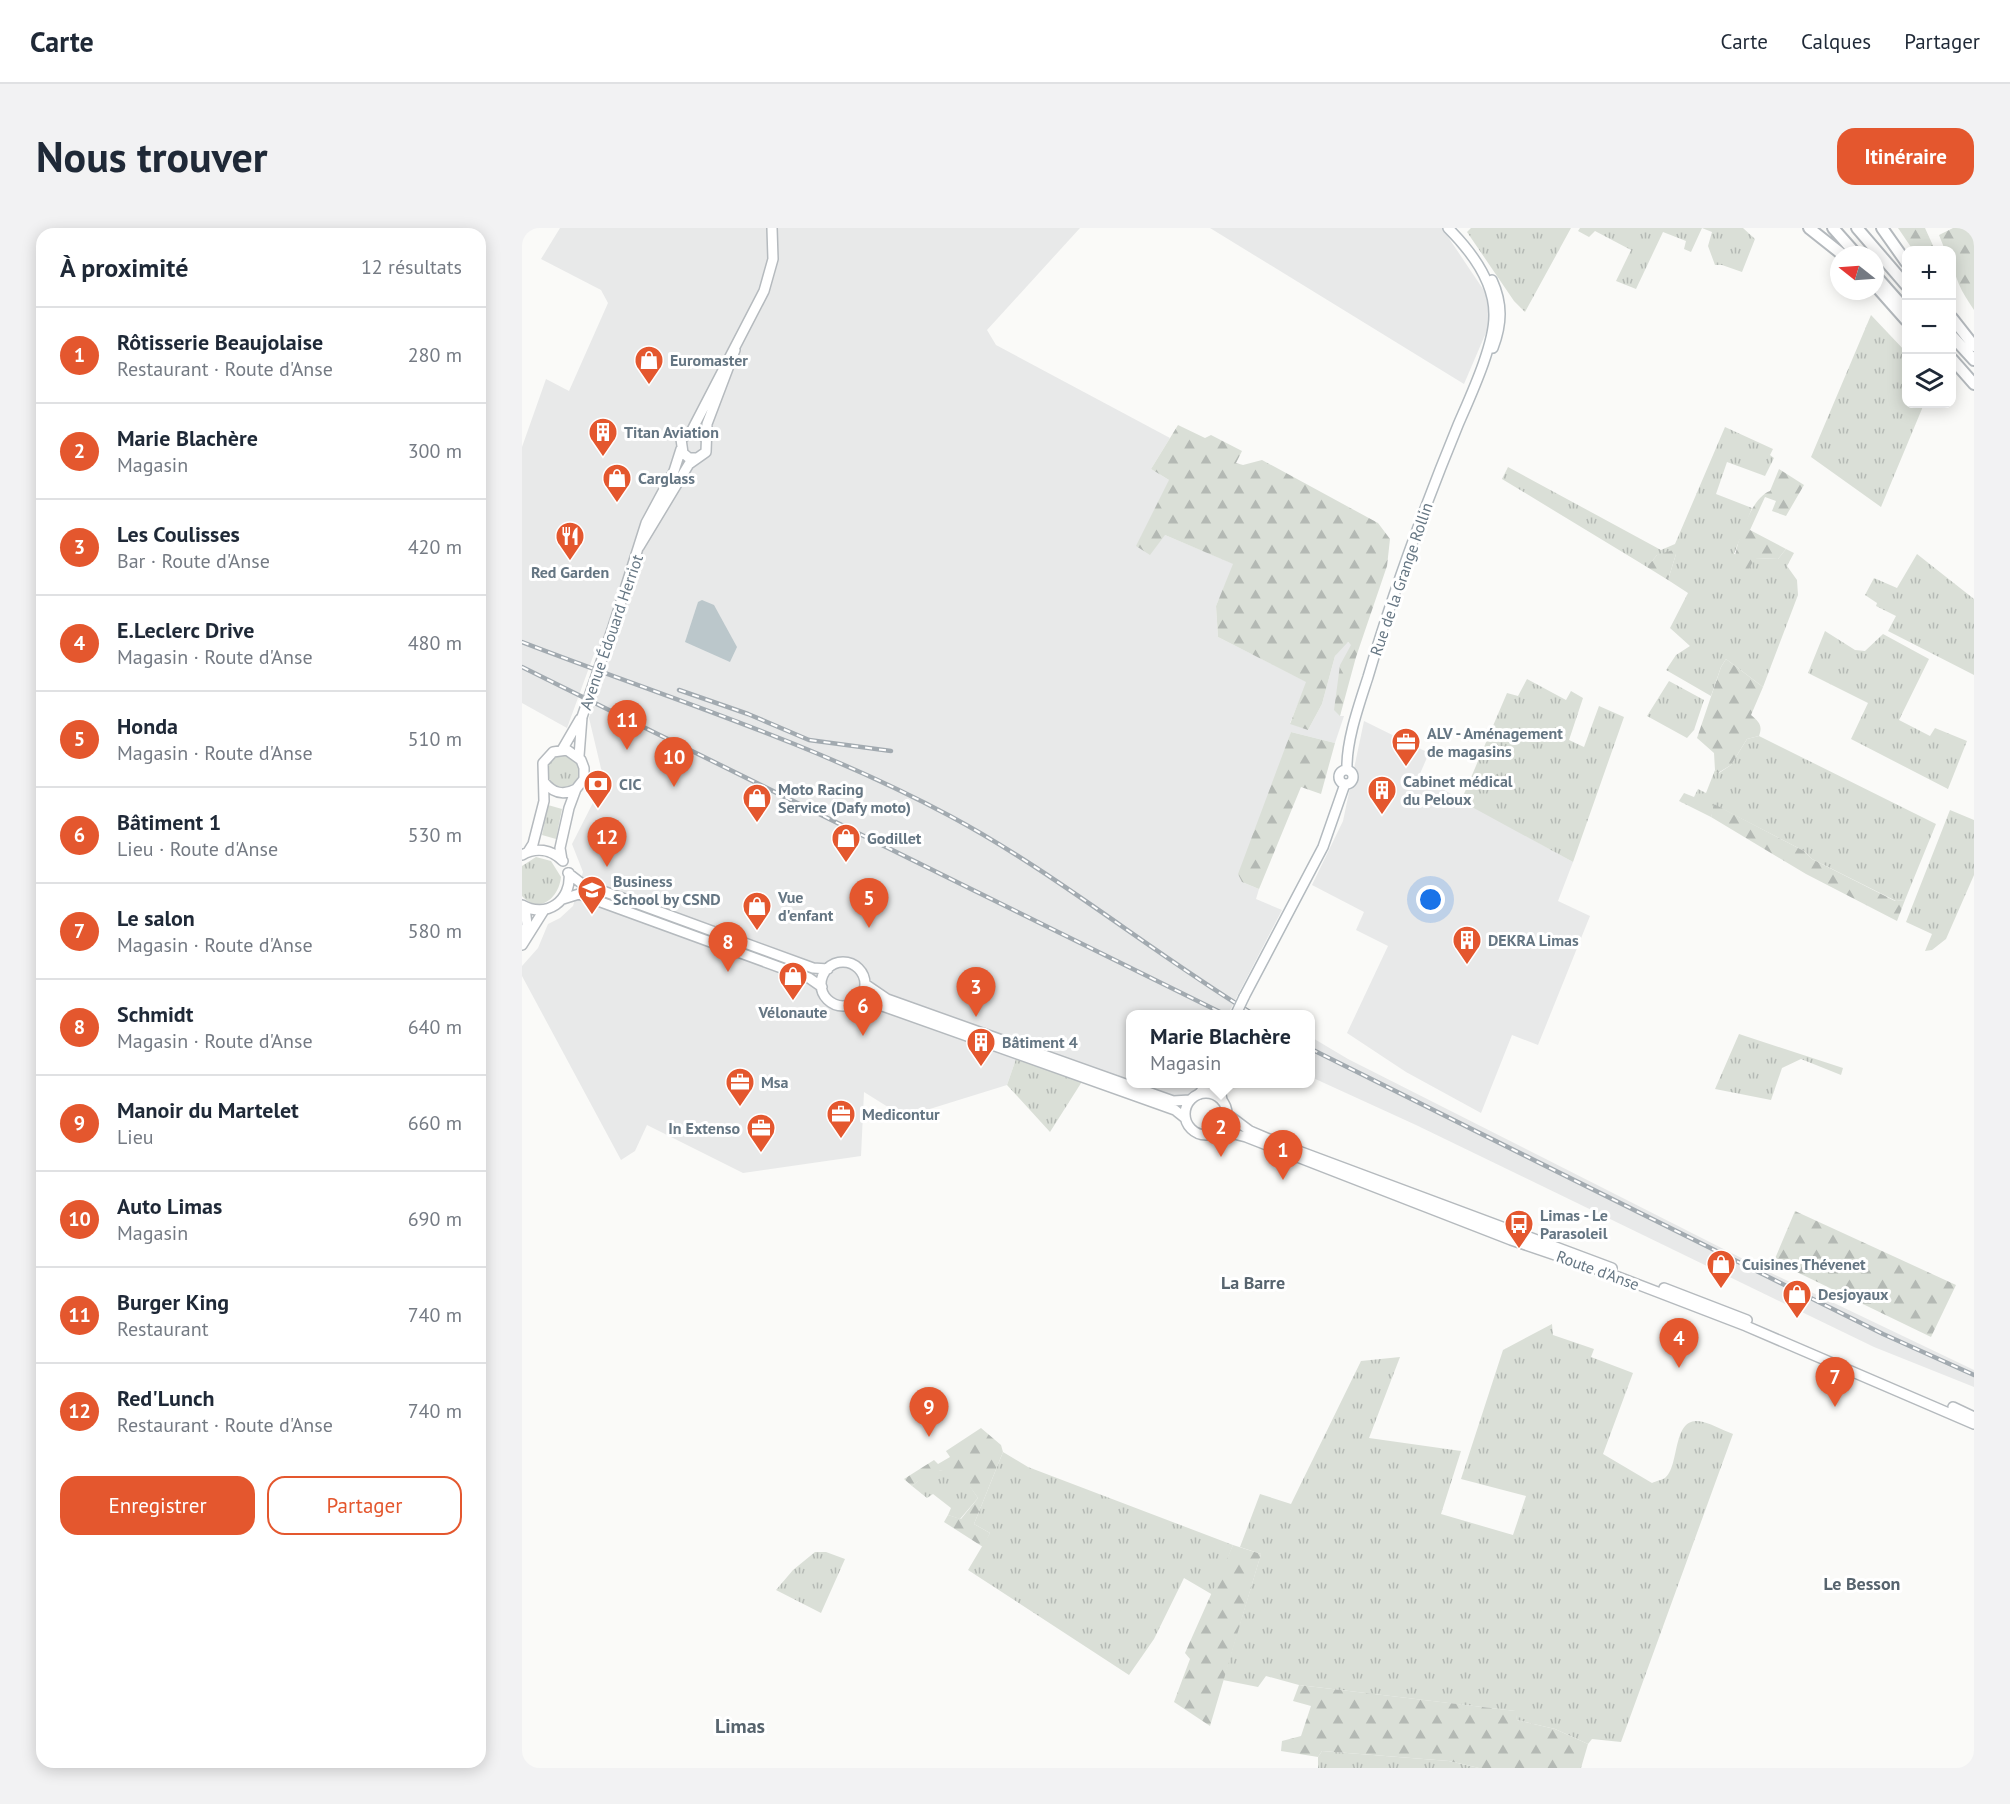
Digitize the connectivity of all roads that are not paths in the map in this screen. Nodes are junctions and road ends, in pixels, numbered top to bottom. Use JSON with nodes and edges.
{"nodes":[{"id":1,"x":772,"y":228,"type":"edge"},
{"id":2,"x":1448,"y":228,"type":"edge"},
{"id":3,"x":1455,"y":228,"type":"edge"},
{"id":4,"x":1809,"y":228,"type":"edge"},
{"id":5,"x":1833,"y":228,"type":"edge"},
{"id":6,"x":1857,"y":228,"type":"edge"},
{"id":7,"x":1882,"y":228,"type":"edge"},
{"id":8,"x":1832,"y":246,"type":"edge"},
{"id":9,"x":1849,"y":246,"type":"edge"},
{"id":10,"x":1902,"y":256,"type":"edge"},
{"id":11,"x":1902,"y":280,"type":"edge"},
{"id":12,"x":1884,"y":285,"type":"edge"},
{"id":13,"x":1884,"y":295,"type":"edge"},
{"id":14,"x":1902,"y":305,"type":"edge"},
{"id":15,"x":1498,"y":313,"type":"junction"},
{"id":16,"x":1902,"y":315,"type":"edge"},
{"id":17,"x":1956,"y":323,"type":"edge"},
{"id":18,"x":1956,"y":340,"type":"edge"},
{"id":19,"x":1974,"y":346,"type":"edge"},
{"id":20,"x":735,"y":350,"type":"junction"},
{"id":21,"x":1974,"y":360,"type":"edge"},
{"id":22,"x":1956,"y":364,"type":"edge"},
{"id":23,"x":1956,"y":371,"type":"edge"},
{"id":24,"x":1974,"y":384,"type":"edge"},
{"id":25,"x":1974,"y":391,"type":"edge"},
{"id":26,"x":691,"y":432,"type":"junction"},
{"id":27,"x":705,"y":438,"type":"junction"},
{"id":28,"x":681,"y":449,"type":"junction"},
{"id":29,"x":697,"y":458,"type":"junction"},
{"id":30,"x":639,"y":547,"type":"junction"},
{"id":31,"x":582,"y":717,"type":"junction"},
{"id":32,"x":562,"y":750,"type":"junction"},
{"id":33,"x":579,"y":756,"type":"junction"},
{"id":34,"x":544,"y":782,"type":"junction"},
{"id":35,"x":576,"y":789,"type":"junction"},
{"id":36,"x":525,"y":854,"type":"edge"},
{"id":37,"x":562,"y":860,"type":"junction"},
{"id":38,"x":568,"y":873,"type":"junction"},
{"id":39,"x":563,"y":899,"type":"junction"},
{"id":40,"x":524,"y":906,"type":"edge"},
{"id":41,"x":544,"y":910,"type":"junction"},
{"id":42,"x":522,"y":938,"type":"edge"},
{"id":43,"x":522,"y":945,"type":"edge"},
{"id":44,"x":828,"y":969,"type":"junction"},
{"id":45,"x":865,"y":984,"type":"junction"},
{"id":46,"x":822,"y":987,"type":"junction"},
{"id":47,"x":856,"y":1001,"type":"junction"},
{"id":48,"x":1238,"y":1010,"type":"edge"},
{"id":49,"x":1126,"y":1085,"type":"edge"},
{"id":50,"x":1136,"y":1088,"type":"edge"},
{"id":51,"x":1203,"y":1088,"type":"edge"},
{"id":52,"x":1220,"y":1088,"type":"edge"},
{"id":53,"x":1199,"y":1094,"type":"junction"},
{"id":54,"x":1190,"y":1100,"type":"junction"},
{"id":55,"x":1222,"y":1100,"type":"junction"},
{"id":56,"x":1226,"y":1113,"type":"junction"},
{"id":57,"x":1185,"y":1118,"type":"junction"},
{"id":58,"x":1218,"y":1130,"type":"junction"},
{"id":59,"x":1974,"y":1417,"type":"edge"},
{"id":60,"x":1974,"y":1424,"type":"edge"}],
"edges":[{"from":1,"to":20,"type":"main road"},
{"from":2,"to":15,"type":"main road"},
{"from":3,"to":15,"type":"main road"},
{"from":4,"to":8,"type":"highway"},
{"from":5,"to":9,"type":"highway"},
{"from":6,"to":11,"type":"highway"},
{"from":7,"to":10,"type":"highway"},
{"from":12,"to":14,"type":"highway"},
{"from":13,"to":16,"type":"highway"},
{"from":15,"to":48,"type":"main road","name":"Rue de la Grange Rollin","bridge":true},
{"from":17,"to":19,"type":"highway"},
{"from":18,"to":21,"type":"highway"},
{"from":20,"to":26,"type":"main road"},
{"from":20,"to":27,"type":"main road"},
{"from":22,"to":24,"type":"highway"},
{"from":23,"to":25,"type":"highway"},
{"from":26,"to":27,"type":"main road"},
{"from":26,"to":28,"type":"main road"},
{"from":27,"to":29,"type":"main road"},
{"from":28,"to":29,"type":"main road"},
{"from":28,"to":30,"type":"main road","name":"Avenue Édouard Herriot"},
{"from":29,"to":30,"type":"main road","name":"Avenue Édouard Herriot"},
{"from":30,"to":31,"type":"main road","name":"Avenue Édouard Herriot","bridge":true},
{"from":31,"to":32,"type":"main road","name":"Avenue Édouard Herriot"},
{"from":31,"to":33,"type":"main road","name":"Avenue Édouard Herriot"},
{"from":32,"to":33,"type":"main road"},
{"from":32,"to":34,"type":"main road"},
{"from":33,"to":35,"type":"main road"},
{"from":34,"to":35,"type":"main road"},
{"from":34,"to":36,"type":"main road"},
{"from":35,"to":37,"type":"main road"},
{"from":36,"to":37,"type":"main road"},
{"from":37,"to":38,"type":"main road"},
{"from":38,"to":39,"type":"main road"},
{"from":38,"to":44,"type":"main road"},
{"from":39,"to":41,"type":"main road"},
{"from":39,"to":46,"type":"main road"},
{"from":40,"to":41,"type":"main road"},
{"from":40,"to":42,"type":"main road"},
{"from":41,"to":43,"type":"main road"},
{"from":44,"to":45,"type":"main road"},
{"from":44,"to":46,"type":"main road"},
{"from":45,"to":47,"type":"main road"},
{"from":45,"to":49,"type":"main road"},
{"from":46,"to":47,"type":"main road"},
{"from":47,"to":57,"type":"main road"},
{"from":50,"to":54,"type":"main road"},
{"from":51,"to":53,"type":"main road"},
{"from":52,"to":55,"type":"main road"},
{"from":53,"to":54,"type":"main road"},
{"from":53,"to":55,"type":"main road"},
{"from":54,"to":57,"type":"main road"},
{"from":55,"to":56,"type":"main road"},
{"from":56,"to":58,"type":"main road"},
{"from":56,"to":59,"type":"main road","name":"Route d'Anse"},
{"from":57,"to":58,"type":"main road"},
{"from":58,"to":60,"type":"main road","name":"Route d'Anse"}]}
